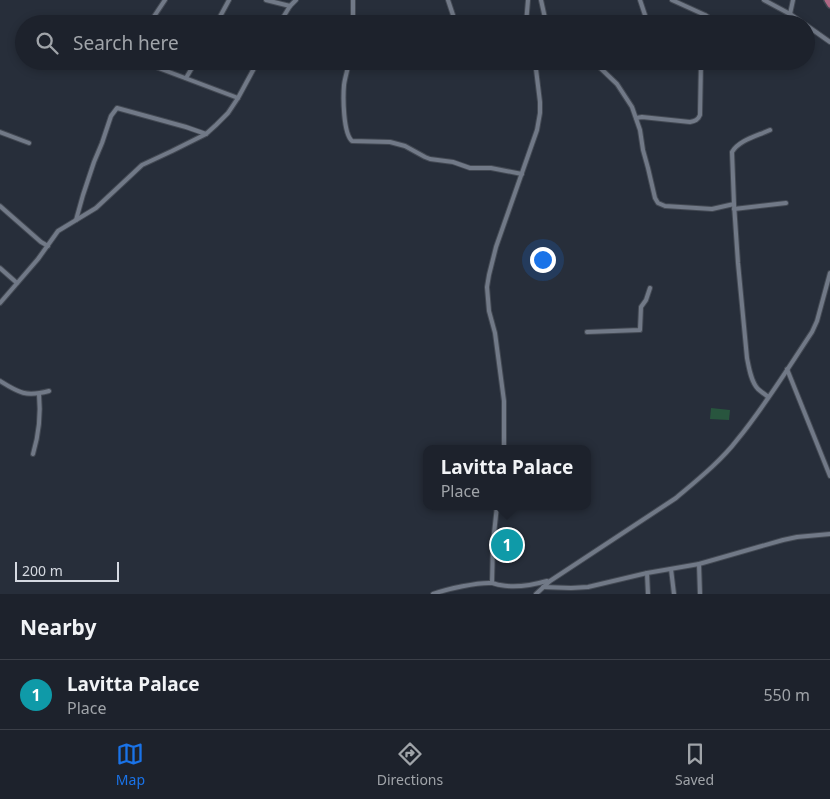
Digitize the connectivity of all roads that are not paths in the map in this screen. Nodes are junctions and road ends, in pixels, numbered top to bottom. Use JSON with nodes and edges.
{"nodes":[{"id":1,"x":164,"y":0,"type":"edge"},
{"id":2,"x":229,"y":0,"type":"edge"},
{"id":3,"x":266,"y":0,"type":"edge"},
{"id":4,"x":296,"y":0,"type":"edge"},
{"id":5,"x":353,"y":0,"type":"edge"},
{"id":6,"x":448,"y":0,"type":"edge"},
{"id":7,"x":528,"y":0,"type":"edge"},
{"id":8,"x":541,"y":0,"type":"edge"},
{"id":9,"x":640,"y":0,"type":"edge"},
{"id":10,"x":672,"y":0,"type":"edge"},
{"id":11,"x":764,"y":0,"type":"edge"},
{"id":12,"x":793,"y":0,"type":"edge"},
{"id":13,"x":827,"y":0,"type":"edge"},
{"id":14,"x":830,"y":5,"type":"edge"},
{"id":15,"x":290,"y":6,"type":"junction"},
{"id":16,"x":790,"y":14,"type":"joint"},
{"id":17,"x":155,"y":15,"type":"edge"},
{"id":18,"x":221,"y":15,"type":"edge"},
{"id":19,"x":284,"y":15,"type":"edge"},
{"id":20,"x":353,"y":15,"type":"edge"},
{"id":21,"x":453,"y":15,"type":"edge"},
{"id":22,"x":527,"y":15,"type":"edge"},
{"id":23,"x":544,"y":15,"type":"edge"},
{"id":24,"x":645,"y":15,"type":"edge"},
{"id":25,"x":707,"y":15,"type":"edge"},
{"id":26,"x":815,"y":32,"type":"edge"},
{"id":27,"x":830,"y":42,"type":"edge"},
{"id":28,"x":164,"y":70,"type":"edge"},
{"id":29,"x":191,"y":70,"type":"edge"},
{"id":30,"x":253,"y":70,"type":"edge"},
{"id":31,"x":347,"y":70,"type":"edge"},
{"id":32,"x":536,"y":70,"type":"edge"},
{"id":33,"x":603,"y":70,"type":"edge"},
{"id":34,"x":701,"y":70,"type":"edge"},
{"id":35,"x":186,"y":78,"type":"junction"},
{"id":36,"x":238,"y":98,"type":"junction"},
{"id":37,"x":636,"y":118,"type":"junction"},
{"id":38,"x":770,"y":130,"type":"dead end"},
{"id":39,"x":0,"y":132,"type":"edge"},
{"id":40,"x":206,"y":134,"type":"junction"},
{"id":41,"x":29,"y":143,"type":"dead end"},
{"id":42,"x":522,"y":174,"type":"junction"},
{"id":43,"x":786,"y":203,"type":"dead end"},
{"id":44,"x":0,"y":206,"type":"edge"},
{"id":45,"x":734,"y":206,"type":"junction"},
{"id":46,"x":76,"y":220,"type":"junction"},
{"id":47,"x":48,"y":246,"type":"junction"},
{"id":48,"x":0,"y":268,"type":"edge"},
{"id":49,"x":830,"y":273,"type":"edge"},
{"id":50,"x":17,"y":282,"type":"junction"},
{"id":51,"x":650,"y":288,"type":"dead end"},
{"id":52,"x":0,"y":303,"type":"edge"},
{"id":53,"x":587,"y":332,"type":"dead end"},
{"id":54,"x":787,"y":369,"type":"junction"},
{"id":55,"x":0,"y":382,"type":"edge"},
{"id":56,"x":49,"y":391,"type":"dead end"},
{"id":57,"x":39,"y":394,"type":"junction"},
{"id":58,"x":768,"y":397,"type":"junction"},
{"id":59,"x":504,"y":445,"type":"edge"},
{"id":60,"x":32,"y":454,"type":"dead end"},
{"id":61,"x":830,"y":476,"type":"edge"},
{"id":62,"x":497,"y":510,"type":"edge"},
{"id":63,"x":830,"y":534,"type":"edge"},
{"id":64,"x":699,"y":564,"type":"junction"},
{"id":65,"x":671,"y":569,"type":"junction"},
{"id":66,"x":647,"y":573,"type":"junction"},
{"id":67,"x":550,"y":581,"type":"junction"},
{"id":68,"x":492,"y":583,"type":"junction"},
{"id":69,"x":543,"y":587,"type":"junction"},
{"id":70,"x":433,"y":594,"type":"edge"},
{"id":71,"x":536,"y":594,"type":"edge"},
{"id":72,"x":648,"y":594,"type":"edge"},
{"id":73,"x":674,"y":594,"type":"edge"},
{"id":74,"x":700,"y":594,"type":"edge"}],
"edges":[{"from":1,"to":17,"type":"street"},
{"from":2,"to":18,"type":"street"},
{"from":3,"to":15,"type":"street"},
{"from":4,"to":15,"type":"street"},
{"from":5,"to":20,"type":"street"},
{"from":6,"to":21,"type":"street"},
{"from":7,"to":22,"type":"street"},
{"from":8,"to":23,"type":"street"},
{"from":9,"to":24,"type":"street"},
{"from":10,"to":25,"type":"street"},
{"from":11,"to":16,"type":"street"},
{"from":12,"to":16,"type":"street"},
{"from":13,"to":14,"type":"main road"},
{"from":15,"to":19,"type":"street"},
{"from":26,"to":27,"type":"street"},
{"from":28,"to":35,"type":"street"},
{"from":29,"to":35,"type":"street"},
{"from":30,"to":36,"type":"street"},
{"from":31,"to":42,"type":"street"},
{"from":32,"to":42,"type":"street"},
{"from":33,"to":37,"type":"street"},
{"from":34,"to":37,"type":"street"},
{"from":35,"to":36,"type":"street"},
{"from":36,"to":40,"type":"street"},
{"from":37,"to":45,"type":"street"},
{"from":38,"to":45,"type":"street"},
{"from":39,"to":41,"type":"street"},
{"from":40,"to":46,"type":"street"},
{"from":40,"to":46,"type":"street"},
{"from":42,"to":59,"type":"street"},
{"from":43,"to":45,"type":"street"},
{"from":44,"to":47,"type":"street"},
{"from":45,"to":58,"type":"street"},
{"from":46,"to":47,"type":"street"},
{"from":47,"to":50,"type":"street"},
{"from":48,"to":50,"type":"street"},
{"from":49,"to":54,"type":"street"},
{"from":50,"to":52,"type":"street"},
{"from":51,"to":53,"type":"street"},
{"from":54,"to":58,"type":"street"},
{"from":54,"to":61,"type":"street"},
{"from":55,"to":57,"type":"street"},
{"from":56,"to":57,"type":"street"},
{"from":57,"to":60,"type":"street"},
{"from":58,"to":67,"type":"street"},
{"from":62,"to":68,"type":"street"},
{"from":63,"to":64,"type":"street"},
{"from":64,"to":65,"type":"street"},
{"from":64,"to":74,"type":"street"},
{"from":65,"to":66,"type":"street"},
{"from":65,"to":73,"type":"street"},
{"from":66,"to":69,"type":"street"},
{"from":66,"to":72,"type":"street"},
{"from":67,"to":68,"type":"street"},
{"from":67,"to":69,"type":"street"},
{"from":68,"to":70,"type":"street"},
{"from":69,"to":71,"type":"street"}]}
